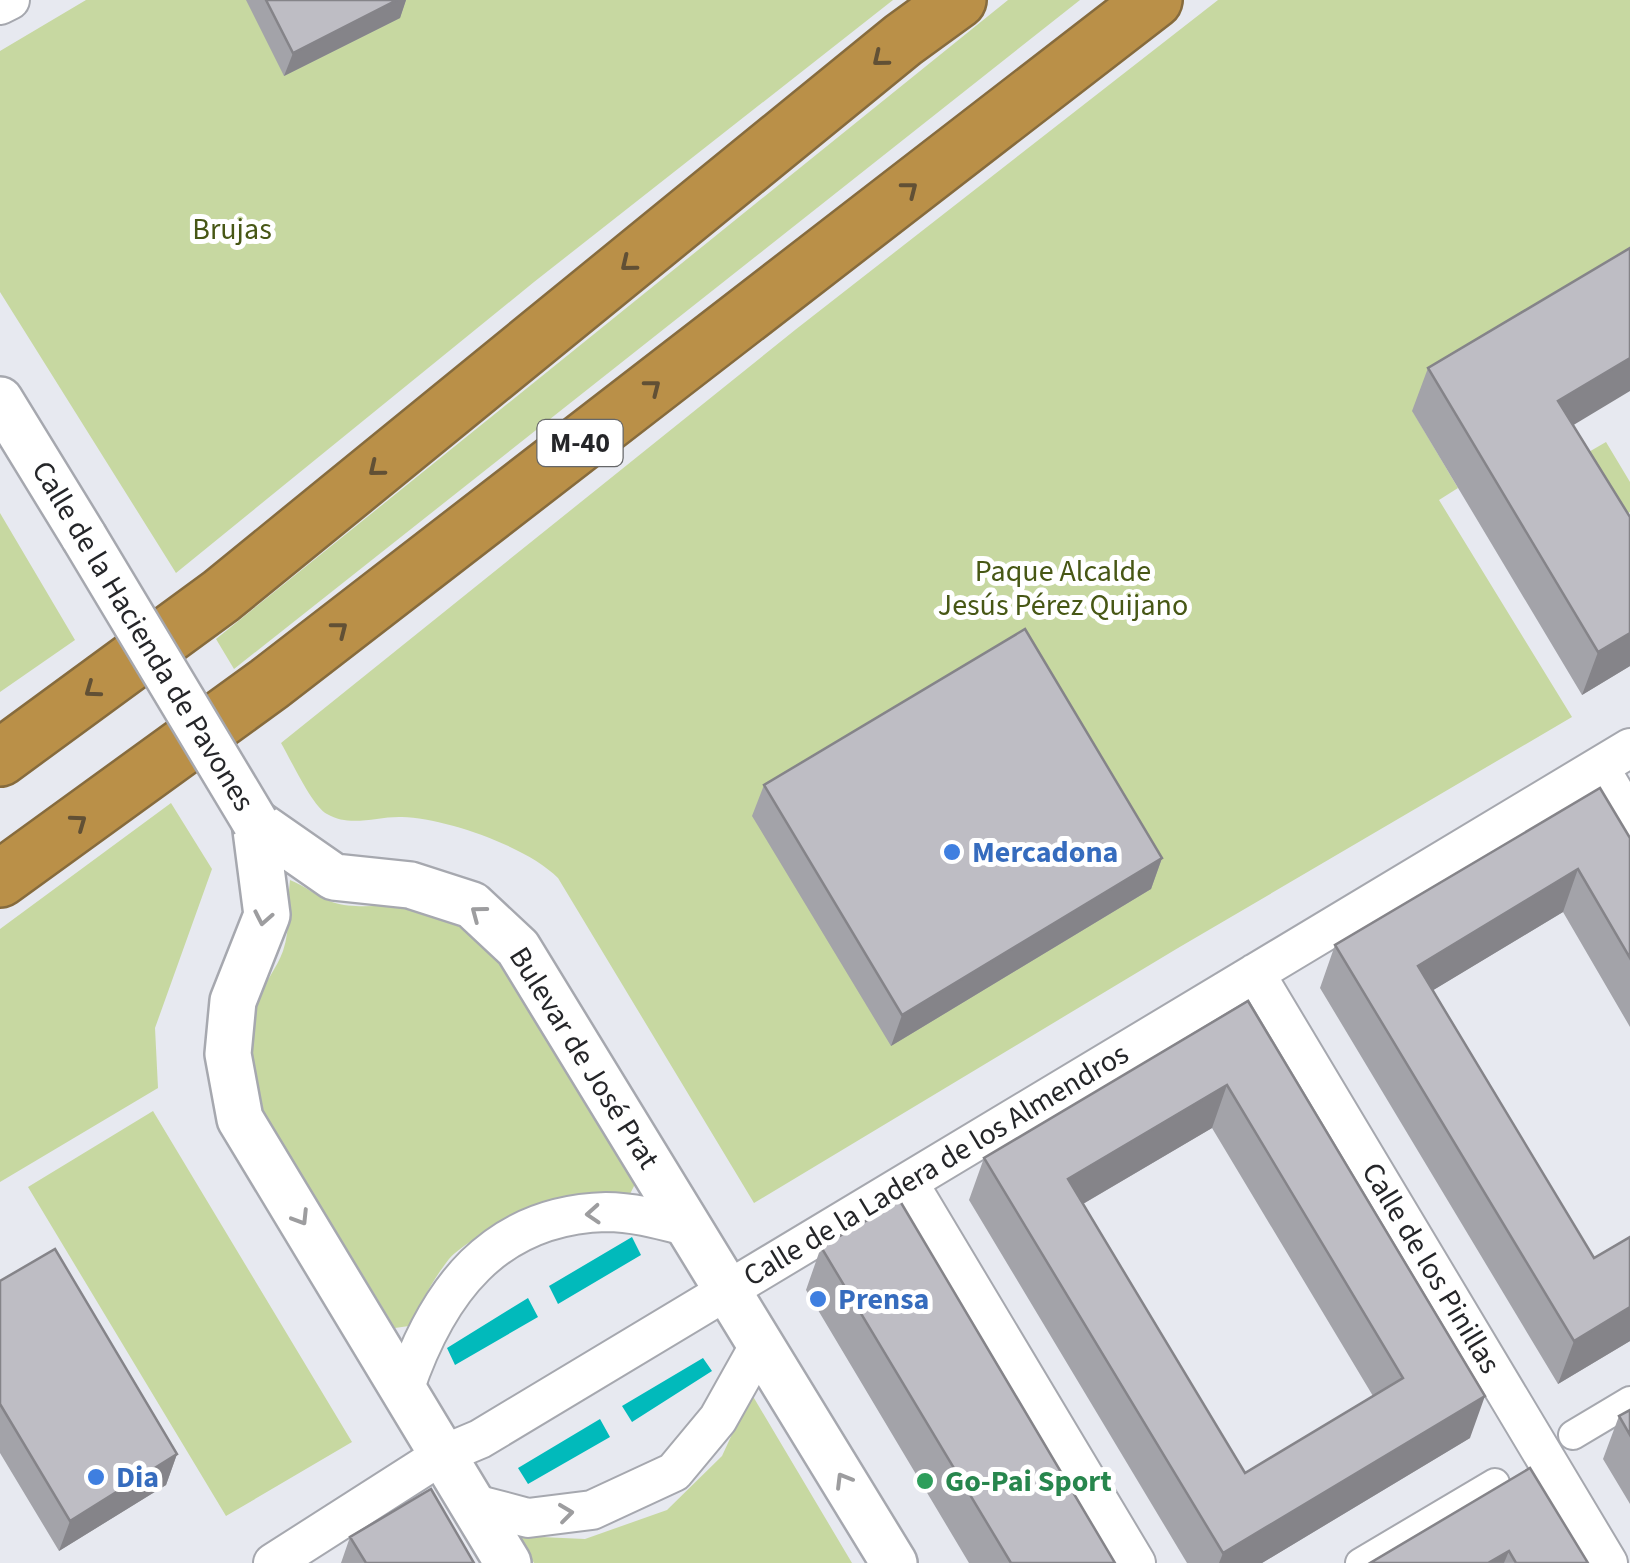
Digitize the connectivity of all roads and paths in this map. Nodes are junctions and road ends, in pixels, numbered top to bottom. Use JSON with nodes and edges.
{"nodes":[{"id":1,"x":10,"y":0,"type":"edge"},
{"id":2,"x":958,"y":0,"type":"edge"},
{"id":3,"x":1154,"y":0,"type":"edge"},
{"id":4,"x":0,"y":5,"type":"edge"},
{"id":5,"x":0,"y":400,"type":"edge"},
{"id":6,"x":1614,"y":757,"type":"edge"},
{"id":7,"x":0,"y":758,"type":"edge"},
{"id":8,"x":1630,"y":819,"type":"edge"},
{"id":9,"x":256,"y":822,"type":"junction"},
{"id":10,"x":0,"y":879,"type":"edge"},
{"id":11,"x":1255,"y":973,"type":"junction"},
{"id":12,"x":908,"y":1182,"type":"junction"},
{"id":13,"x":689,"y":1227,"type":"junction"},
{"id":14,"x":728,"y":1290,"type":"junction"},
{"id":15,"x":760,"y":1344,"type":"junction"},
{"id":16,"x":404,"y":1390,"type":"junction"},
{"id":17,"x":1630,"y":1402,"type":"edge"},
{"id":18,"x":1573,"y":1436,"type":"dead end"},
{"id":19,"x":442,"y":1455,"type":"junction"},
{"id":20,"x":1495,"y":1483,"type":"edge"},
{"id":21,"x":471,"y":1502,"type":"junction"},
{"id":22,"x":273,"y":1563,"type":"edge"},
{"id":23,"x":508,"y":1563,"type":"edge"},
{"id":24,"x":894,"y":1563,"type":"edge"},
{"id":25,"x":1136,"y":1563,"type":"edge"},
{"id":26,"x":1360,"y":1563,"type":"edge"},
{"id":27,"x":1608,"y":1563,"type":"edge"}],
"edges":[{"from":1,"to":4,"type":"street"},
{"from":2,"to":7,"type":"highway","one_way":true},
{"from":10,"to":3,"type":"highway","number":"M-40","one_way":true},
{"from":5,"to":9,"type":"street","name":"Calle de la Hacienda de Pavones","bridge":true},
{"from":6,"to":8,"type":"street","name":"Calle de la Ladera de los Almendros"},
{"from":6,"to":11,"type":"street","name":"Calle de la Ladera de los Almendros"},
{"from":13,"to":9,"type":"street","name":"Bulevar de José Prat","one_way":true},
{"from":9,"to":16,"type":"street","one_way":true},
{"from":11,"to":12,"type":"street","name":"Calle de la Ladera de los Almendros"},
{"from":11,"to":27,"type":"street","name":"Calle de los Pinillas"},
{"from":12,"to":14,"type":"street","name":"Calle de la Ladera de los Almendros"},
{"from":12,"to":25,"type":"street"},
{"from":13,"to":14,"type":"street","name":"Bulevar de José Prat"},
{"from":13,"to":16,"type":"street","one_way":true},
{"from":14,"to":15,"type":"street","name":"Bulevar de José Prat"},
{"from":14,"to":19,"type":"street","name":"Calle de la Ladera de los Almendros"},
{"from":21,"to":15,"type":"street","one_way":true},
{"from":24,"to":15,"type":"street","name":"Bulevar de José Prat","one_way":true},
{"from":16,"to":19,"type":"street"},
{"from":17,"to":18,"type":"street"},
{"from":19,"to":21,"type":"street"},
{"from":19,"to":22,"type":"street","name":"Calle de la Ladera de los Almendros"},
{"from":20,"to":26,"type":"street"},
{"from":21,"to":23,"type":"street"}]}
